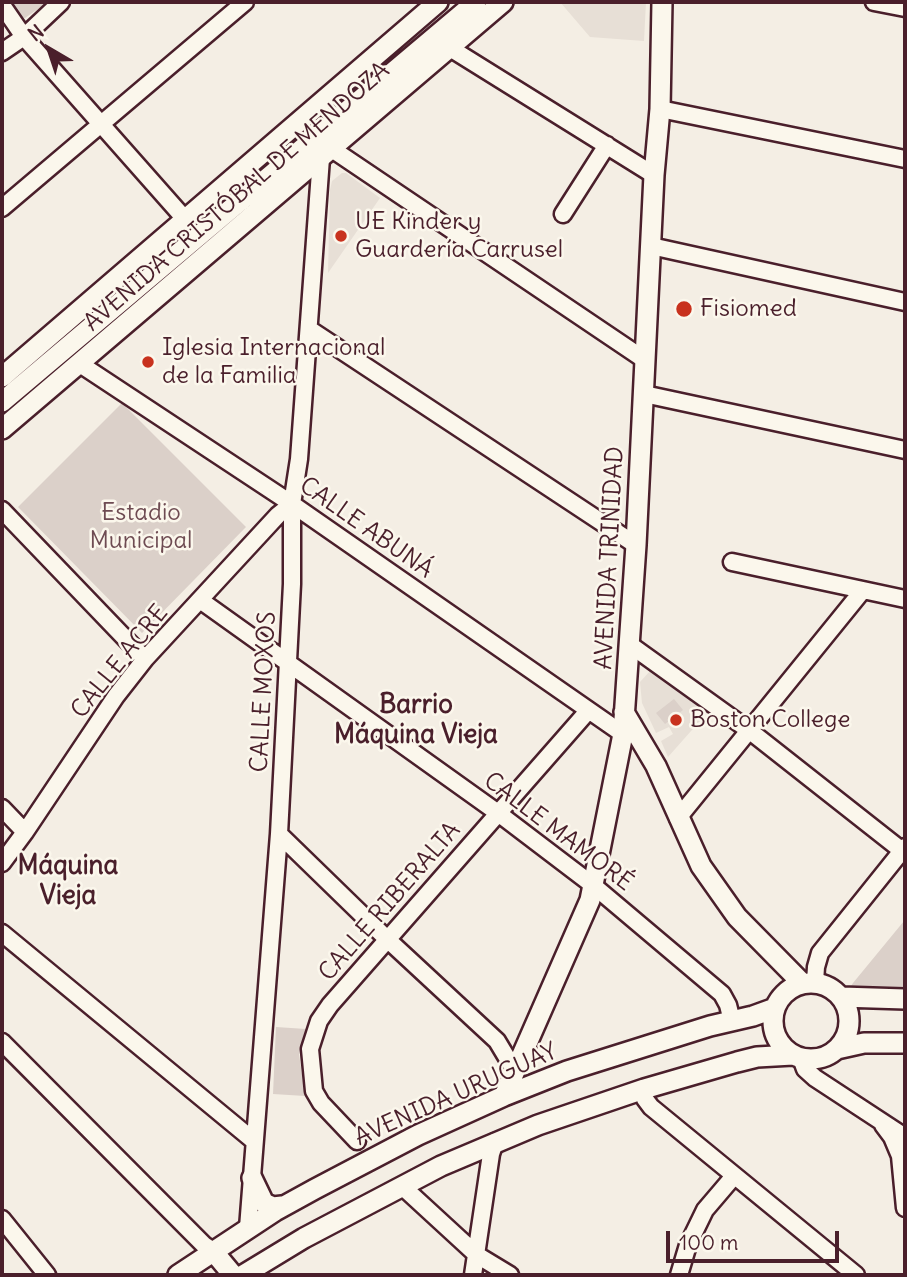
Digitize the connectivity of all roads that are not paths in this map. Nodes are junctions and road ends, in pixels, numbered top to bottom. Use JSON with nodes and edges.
{"nodes":[{"id":1,"x":61,"y":2,"type":"edge"},
{"id":2,"x":245,"y":2,"type":"edge"},
{"id":3,"x":438,"y":2,"type":"edge"},
{"id":4,"x":476,"y":2,"type":"edge"},
{"id":5,"x":503,"y":2,"type":"edge"},
{"id":6,"x":663,"y":2,"type":"edge"},
{"id":7,"x":874,"y":2,"type":"edge"},
{"id":8,"x":2,"y":5,"type":"edge"},
{"id":9,"x":235,"y":7,"type":"edge"},
{"id":10,"x":905,"y":8,"type":"edge"},
{"id":11,"x":24,"y":37,"type":"junction"},
{"id":12,"x":450,"y":48,"type":"junction"},
{"id":13,"x":2,"y":52,"type":"edge"},
{"id":14,"x":410,"y":81,"type":"junction"},
{"id":15,"x":660,"y":109,"type":"junction"},
{"id":16,"x":102,"y":123,"type":"junction"},
{"id":17,"x":327,"y":126,"type":"junction"},
{"id":18,"x":607,"y":145,"type":"junction"},
{"id":19,"x":327,"y":153,"type":"junction"},
{"id":20,"x":905,"y":159,"type":"edge"},
{"id":21,"x":654,"y":175,"type":"junction"},
{"id":22,"x":2,"y":208,"type":"edge"},
{"id":23,"x":563,"y":215,"type":"dead end"},
{"id":24,"x":184,"y":218,"type":"junction"},
{"id":25,"x":651,"y":246,"type":"junction"},
{"id":26,"x":905,"y":302,"type":"edge"},
{"id":27,"x":309,"y":329,"type":"junction"},
{"id":28,"x":645,"y":360,"type":"junction"},
{"id":29,"x":80,"y":364,"type":"junction"},
{"id":30,"x":2,"y":377,"type":"edge"},
{"id":31,"x":644,"y":394,"type":"junction"},
{"id":32,"x":2,"y":402,"type":"edge"},
{"id":33,"x":2,"y":429,"type":"edge"},
{"id":34,"x":905,"y":450,"type":"edge"},
{"id":35,"x":292,"y":504,"type":"junction"},
{"id":36,"x":2,"y":510,"type":"edge"},
{"id":37,"x":636,"y":545,"type":"junction"},
{"id":38,"x":732,"y":562,"type":"dead end"},
{"id":39,"x":863,"y":590,"type":"junction"},
{"id":40,"x":200,"y":600,"type":"junction"},
{"id":41,"x":905,"y":600,"type":"edge"},
{"id":42,"x":629,"y":645,"type":"junction"},
{"id":43,"x":145,"y":659,"type":"junction"},
{"id":44,"x":289,"y":662,"type":"junction"},
{"id":45,"x":588,"y":711,"type":"junction"},
{"id":46,"x":624,"y":712,"type":"junction"},
{"id":47,"x":750,"y":731,"type":"junction"},
{"id":48,"x":622,"y":734,"type":"junction"},
{"id":49,"x":656,"y":766,"type":"junction"},
{"id":50,"x":615,"y":775,"type":"junction"},
{"id":51,"x":2,"y":808,"type":"edge"},
{"id":52,"x":498,"y":813,"type":"junction"},
{"id":53,"x":678,"y":818,"type":"junction"},
{"id":54,"x":25,"y":832,"type":"junction"},
{"id":55,"x":279,"y":834,"type":"junction"},
{"id":56,"x":904,"y":850,"type":"edge"},
{"id":57,"x":2,"y":863,"type":"edge"},
{"id":58,"x":594,"y":886,"type":"junction"},
{"id":59,"x":2,"y":933,"type":"edge"},
{"id":60,"x":387,"y":939,"type":"junction"},
{"id":61,"x":808,"y":983,"type":"junction"},
{"id":62,"x":841,"y":998,"type":"junction"},
{"id":63,"x":905,"y":999,"type":"edge"},
{"id":64,"x":775,"y":1007,"type":"junction"},
{"id":65,"x":732,"y":1021,"type":"junction"},
{"id":66,"x":2,"y":1042,"type":"edge"},
{"id":67,"x":905,"y":1043,"type":"edge"},
{"id":68,"x":837,"y":1049,"type":"junction"},
{"id":69,"x":797,"y":1057,"type":"junction"},
{"id":70,"x":515,"y":1071,"type":"junction"},
{"id":71,"x":644,"y":1089,"type":"junction"},
{"id":72,"x":504,"y":1096,"type":"junction"},
{"id":73,"x":882,"y":1123,"type":"junction"},
{"id":74,"x":905,"y":1137,"type":"edge"},
{"id":75,"x":254,"y":1141,"type":"junction"},
{"id":76,"x":357,"y":1141,"type":"dead end"},
{"id":77,"x":495,"y":1142,"type":"junction"},
{"id":78,"x":734,"y":1176,"type":"junction"},
{"id":79,"x":252,"y":1178,"type":"junction"},
{"id":80,"x":403,"y":1187,"type":"junction"},
{"id":81,"x":282,"y":1206,"type":"junction"},
{"id":82,"x":905,"y":1208,"type":"edge"},
{"id":83,"x":2,"y":1219,"type":"edge"},
{"id":84,"x":248,"y":1228,"type":"junction"},
{"id":85,"x":213,"y":1251,"type":"junction"},
{"id":86,"x":477,"y":1255,"type":"junction"},
{"id":87,"x":47,"y":1275,"type":"edge"},
{"id":88,"x":178,"y":1275,"type":"edge"},
{"id":89,"x":233,"y":1275,"type":"edge"},
{"id":90,"x":243,"y":1275,"type":"edge"},
{"id":91,"x":473,"y":1275,"type":"edge"},
{"id":92,"x":510,"y":1275,"type":"edge"},
{"id":93,"x":679,"y":1275,"type":"edge"},
{"id":94,"x":856,"y":1275,"type":"edge"}],
"edges":[{"from":1,"to":11,"type":"street"},
{"from":2,"to":9,"type":"street"},
{"from":3,"to":24,"type":"main road","name":"AVENIDA CRISTÓBAL DE MENDOZA"},
{"from":4,"to":17,"type":"main road","name":"AVENIDA CRISTÓBAL DE MENDOZA"},
{"from":5,"to":12,"type":"main road","name":"AVENIDA CRISTÓBAL DE MENDOZA"},
{"from":6,"to":15,"type":"main road","name":"AVENIDA TRINIDAD"},
{"from":7,"to":10,"type":"street"},
{"from":8,"to":11,"type":"street"},
{"from":9,"to":16,"type":"street"},
{"from":11,"to":13,"type":"street"},
{"from":11,"to":16,"type":"street"},
{"from":12,"to":14,"type":"main road","name":"AVENIDA CRISTÓBAL DE MENDOZA"},
{"from":12,"to":18,"type":"street"},
{"from":14,"to":17,"type":"main road"},
{"from":14,"to":19,"type":"main road","name":"AVENIDA CRISTÓBAL DE MENDOZA"},
{"from":15,"to":20,"type":"street"},
{"from":15,"to":21,"type":"main road","name":"AVENIDA TRINIDAD"},
{"from":16,"to":22,"type":"street"},
{"from":16,"to":24,"type":"street"},
{"from":17,"to":32,"type":"main road","name":"AVENIDA CRISTÓBAL DE MENDOZA"},
{"from":18,"to":21,"type":"street"},
{"from":18,"to":23,"type":"street"},
{"from":19,"to":27,"type":"street","name":"CALLE MOXOS"},
{"from":19,"to":28,"type":"street"},
{"from":19,"to":29,"type":"main road","name":"AVENIDA CRISTÓBAL DE MENDOZA"},
{"from":21,"to":25,"type":"main road","name":"AVENIDA TRINIDAD"},
{"from":24,"to":30,"type":"main road","name":"AVENIDA CRISTÓBAL DE MENDOZA"},
{"from":25,"to":26,"type":"street"},
{"from":25,"to":28,"type":"main road","name":"AVENIDA TRINIDAD"},
{"from":27,"to":35,"type":"street","name":"CALLE MOXOS"},
{"from":27,"to":37,"type":"street"},
{"from":28,"to":31,"type":"main road","name":"AVENIDA TRINIDAD"},
{"from":29,"to":33,"type":"main road","name":"AVENIDA CRISTÓBAL DE MENDOZA"},
{"from":29,"to":35,"type":"street","name":"CALLE ABUNÁ"},
{"from":31,"to":34,"type":"street"},
{"from":31,"to":37,"type":"main road","name":"AVENIDA TRINIDAD"},
{"from":35,"to":40,"type":"street","name":"CALLE ACRE"},
{"from":35,"to":44,"type":"street","name":"CALLE MOXOS"},
{"from":35,"to":45,"type":"street","name":"CALLE ABUNÁ"},
{"from":36,"to":43,"type":"street"},
{"from":37,"to":42,"type":"main road","name":"AVENIDA TRINIDAD"},
{"from":38,"to":39,"type":"street"},
{"from":39,"to":41,"type":"street"},
{"from":39,"to":47,"type":"street"},
{"from":40,"to":43,"type":"street","name":"CALLE ACRE"},
{"from":40,"to":44,"type":"street","name":"CALLE MAMORÉ"},
{"from":42,"to":46,"type":"main road","name":"AVENIDA TRINIDAD"},
{"from":42,"to":47,"type":"street"},
{"from":43,"to":54,"type":"street","name":"CALLE ACRE"},
{"from":44,"to":52,"type":"street","name":"CALLE MAMORÉ"},
{"from":44,"to":55,"type":"street","name":"CALLE MOXOS"},
{"from":45,"to":48,"type":"street","name":"CALLE ABUNÁ"},
{"from":45,"to":52,"type":"street","name":"CALLE RIBERALTA"},
{"from":46,"to":48,"type":"main road","name":"AVENIDA TRINIDAD"},
{"from":46,"to":49,"type":"main road"},
{"from":47,"to":53,"type":"street"},
{"from":47,"to":56,"type":"street"},
{"from":48,"to":50,"type":"main road","name":"AVENIDA TRINIDAD"},
{"from":49,"to":50,"type":"main road"},
{"from":49,"to":53,"type":"main road"},
{"from":50,"to":58,"type":"main road","name":"AVENIDA TRINIDAD"},
{"from":51,"to":54,"type":"street"},
{"from":52,"to":58,"type":"street","name":"CALLE MAMORÉ"},
{"from":52,"to":60,"type":"street","name":"CALLE RIBERALTA"},
{"from":53,"to":61,"type":"main road"},
{"from":54,"to":57,"type":"street","name":"CALLE ACRE"},
{"from":55,"to":60,"type":"street"},
{"from":55,"to":75,"type":"street","name":"CALLE MOXOS"},
{"from":56,"to":61,"type":"street"},
{"from":58,"to":65,"type":"street","name":"CALLE MAMORÉ"},
{"from":58,"to":70,"type":"main road","name":"AVENIDA TRINIDAD"},
{"from":59,"to":75,"type":"street"},
{"from":60,"to":70,"type":"street"},
{"from":60,"to":76,"type":"street","name":"CALLE RIBERALTA"},
{"from":61,"to":62,"type":"main road"},
{"from":61,"to":64,"type":"main road"},
{"from":62,"to":63,"type":"main road"},
{"from":62,"to":68,"type":"main road"},
{"from":64,"to":65,"type":"main road","name":"AVENIDA URUGUAY"},
{"from":64,"to":69,"type":"main road"},
{"from":65,"to":72,"type":"main road","name":"AVENIDA URUGUAY"},
{"from":66,"to":85,"type":"street"},
{"from":67,"to":68,"type":"main road"},
{"from":68,"to":69,"type":"main road"},
{"from":69,"to":71,"type":"main road"},
{"from":69,"to":73,"type":"street"},
{"from":70,"to":72,"type":"main road","name":"AVENIDA TRINIDAD"},
{"from":71,"to":77,"type":"main road"},
{"from":71,"to":78,"type":"street"},
{"from":72,"to":81,"type":"main road","name":"AVENIDA URUGUAY"},
{"from":73,"to":74,"type":"street"},
{"from":73,"to":82,"type":"street"},
{"from":75,"to":79,"type":"street","name":"CALLE MOXOS"},
{"from":77,"to":80,"type":"main road"},
{"from":77,"to":86,"type":"street"},
{"from":78,"to":93,"type":"street"},
{"from":78,"to":94,"type":"street"},
{"from":79,"to":81,"type":"main road"},
{"from":79,"to":84,"type":"street","name":"CALLE MOXOS"},
{"from":80,"to":86,"type":"street"},
{"from":80,"to":90,"type":"main road"},
{"from":81,"to":84,"type":"main road","name":"AVENIDA URUGUAY"},
{"from":83,"to":87,"type":"street"},
{"from":84,"to":85,"type":"main road","name":"AVENIDA URUGUAY"},
{"from":85,"to":88,"type":"main road","name":"AVENIDA URUGUAY"},
{"from":85,"to":89,"type":"main road"},
{"from":86,"to":91,"type":"street"},
{"from":86,"to":92,"type":"street"}]}
